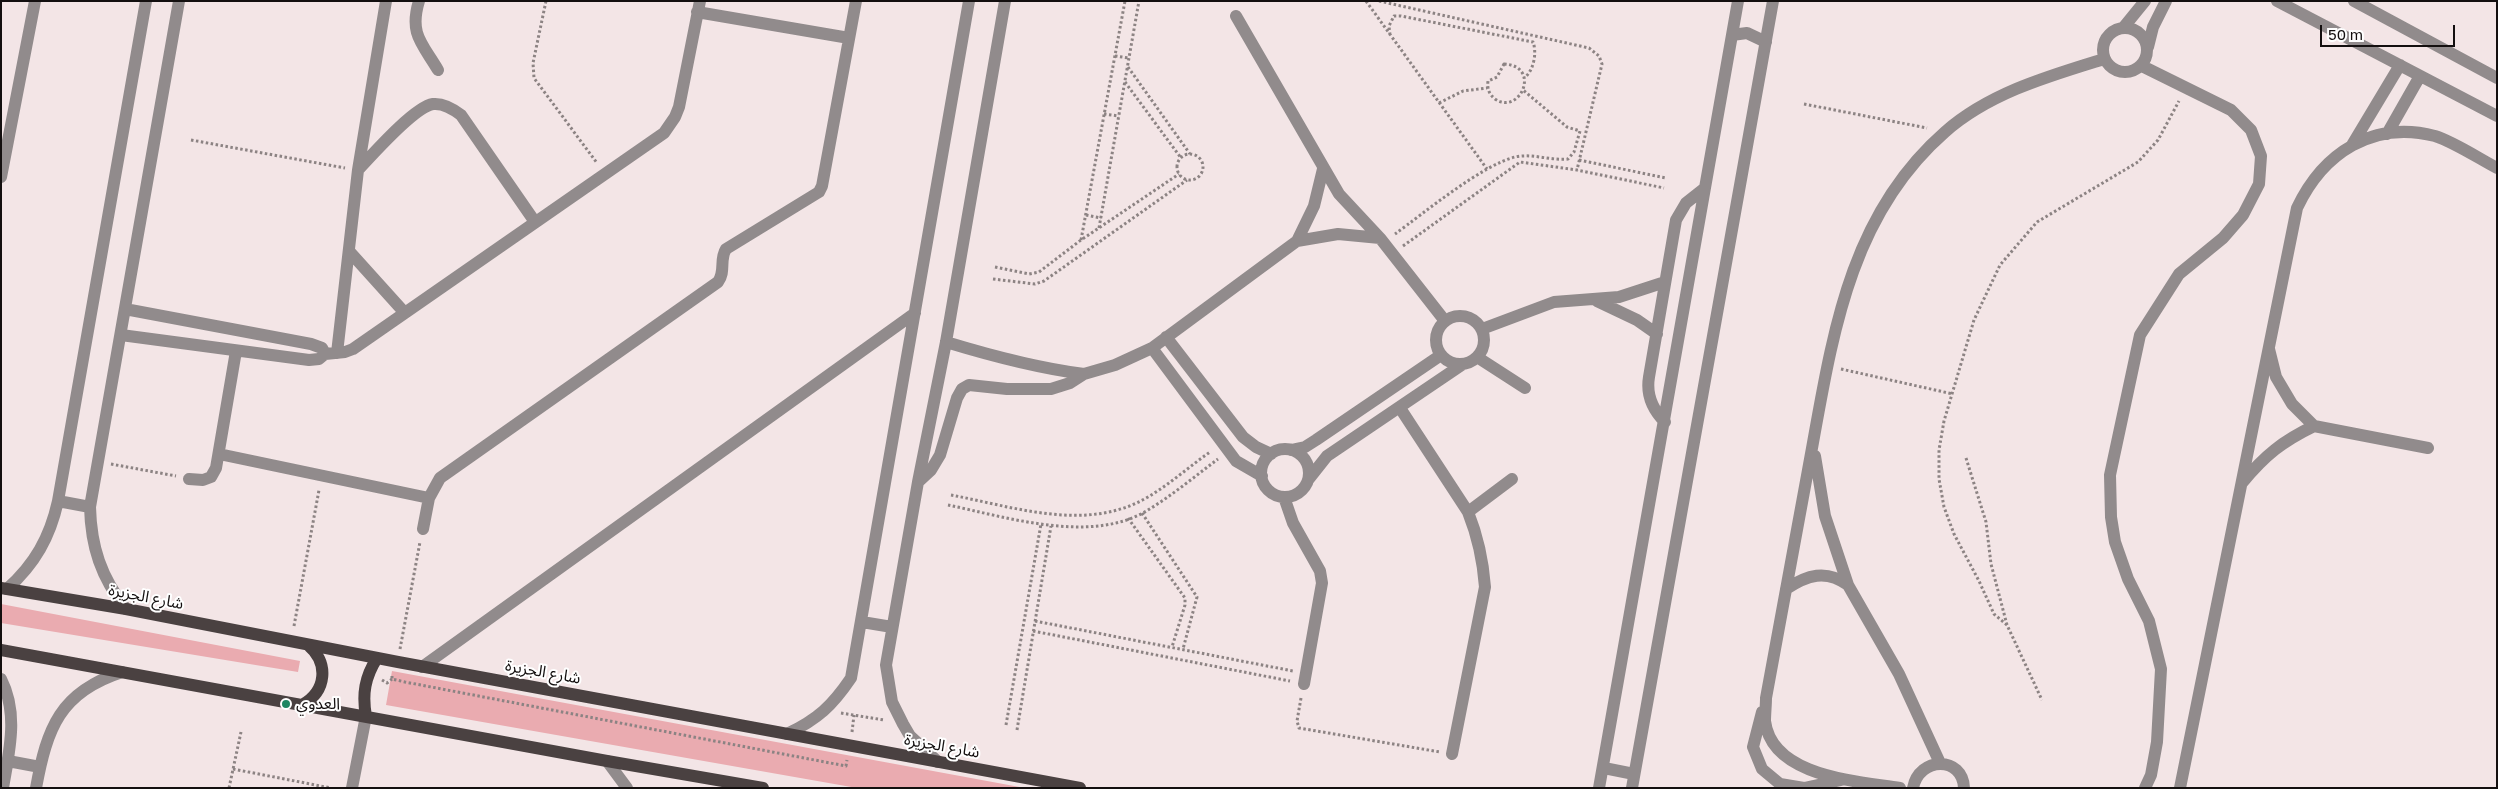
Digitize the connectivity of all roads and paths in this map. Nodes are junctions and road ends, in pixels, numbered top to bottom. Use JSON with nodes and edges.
{"nodes":[{"id":1,"x":35,"y":1,"type":"edge"},
{"id":2,"x":146,"y":1,"type":"edge"},
{"id":3,"x":179,"y":1,"type":"edge"},
{"id":4,"x":386,"y":1,"type":"edge"},
{"id":5,"x":419,"y":1,"type":"edge"},
{"id":6,"x":546,"y":1,"type":"edge"},
{"id":7,"x":856,"y":1,"type":"edge"},
{"id":8,"x":969,"y":1,"type":"edge"},
{"id":9,"x":1005,"y":1,"type":"edge"},
{"id":10,"x":1125,"y":1,"type":"edge"},
{"id":11,"x":1138,"y":1,"type":"edge"},
{"id":12,"x":1366,"y":1,"type":"edge"},
{"id":13,"x":1379,"y":1,"type":"edge"},
{"id":14,"x":1738,"y":1,"type":"edge"},
{"id":15,"x":1773,"y":1,"type":"edge"},
{"id":16,"x":2145,"y":1,"type":"edge"},
{"id":17,"x":2166,"y":1,"type":"edge"},
{"id":18,"x":2277,"y":1,"type":"edge"},
{"id":19,"x":2354,"y":1,"type":"edge"},
{"id":20,"x":698,"y":7,"type":"edge"},
{"id":21,"x":1236,"y":16,"type":"dead end"},
{"id":22,"x":2123,"y":28,"type":"junction"},
{"id":23,"x":1390,"y":36,"type":"junction"},
{"id":24,"x":1732,"y":36,"type":"junction"},
{"id":25,"x":849,"y":38,"type":"junction"},
{"id":26,"x":1766,"y":42,"type":"junction"},
{"id":27,"x":2148,"y":47,"type":"junction"},
{"id":28,"x":1115,"y":56,"type":"junction"},
{"id":29,"x":1129,"y":58,"type":"junction"},
{"id":30,"x":2104,"y":59,"type":"junction"},
{"id":31,"x":2400,"y":65,"type":"junction"},
{"id":32,"x":2142,"y":66,"type":"junction"},
{"id":33,"x":1127,"y":67,"type":"junction"},
{"id":34,"x":438,"y":70,"type":"dead end"},
{"id":35,"x":2420,"y":76,"type":"junction"},
{"id":36,"x":1524,"y":78,"type":"junction"},
{"id":37,"x":2497,"y":78,"type":"edge"},
{"id":38,"x":1124,"y":82,"type":"junction"},
{"id":39,"x":1487,"y":88,"type":"junction"},
{"id":40,"x":2186,"y":88,"type":"junction"},
{"id":41,"x":1524,"y":90,"type":"junction"},
{"id":42,"x":1439,"y":103,"type":"junction"},
{"id":43,"x":1804,"y":104,"type":"dead end"},
{"id":44,"x":1104,"y":114,"type":"junction"},
{"id":45,"x":1119,"y":116,"type":"junction"},
{"id":46,"x":2497,"y":116,"type":"edge"},
{"id":47,"x":1945,"y":132,"type":"junction"},
{"id":48,"x":2387,"y":134,"type":"junction"},
{"id":49,"x":191,"y":140,"type":"dead end"},
{"id":50,"x":2352,"y":145,"type":"junction"},
{"id":51,"x":1190,"y":154,"type":"junction"},
{"id":52,"x":1181,"y":158,"type":"junction"},
{"id":53,"x":1579,"y":160,"type":"junction"},
{"id":54,"x":2497,"y":168,"type":"edge"},
{"id":55,"x":1323,"y":169,"type":"junction"},
{"id":56,"x":1487,"y":169,"type":"junction"},
{"id":57,"x":358,"y":170,"type":"junction"},
{"id":58,"x":1577,"y":170,"type":"junction"},
{"id":59,"x":605,"y":174,"type":"junction"},
{"id":60,"x":1179,"y":174,"type":"junction"},
{"id":61,"x":1,"y":177,"type":"edge"},
{"id":62,"x":1666,"y":178,"type":"dead end"},
{"id":63,"x":1187,"y":180,"type":"junction"},
{"id":64,"x":1664,"y":188,"type":"dead end"},
{"id":65,"x":1705,"y":188,"type":"junction"},
{"id":66,"x":1086,"y":215,"type":"junction"},
{"id":67,"x":1101,"y":218,"type":"junction"},
{"id":68,"x":535,"y":222,"type":"junction"},
{"id":69,"x":1099,"y":228,"type":"junction"},
{"id":70,"x":1081,"y":240,"type":"junction"},
{"id":71,"x":1382,"y":240,"type":"junction"},
{"id":72,"x":1297,"y":241,"type":"junction"},
{"id":73,"x":349,"y":251,"type":"junction"},
{"id":74,"x":1393,"y":254,"type":"junction"},
{"id":75,"x":995,"y":267,"type":"dead end"},
{"id":76,"x":1039,"y":272,"type":"junction"},
{"id":77,"x":993,"y":279,"type":"dead end"},
{"id":78,"x":1044,"y":281,"type":"junction"},
{"id":79,"x":1665,"y":282,"type":"junction"},
{"id":80,"x":1595,"y":300,"type":"junction"},
{"id":81,"x":125,"y":309,"type":"junction"},
{"id":82,"x":404,"y":312,"type":"junction"},
{"id":83,"x":915,"y":313,"type":"junction"},
{"id":84,"x":1445,"y":321,"type":"junction"},
{"id":85,"x":1482,"y":329,"type":"junction"},
{"id":86,"x":1656,"y":334,"type":"junction"},
{"id":87,"x":120,"y":335,"type":"junction"},
{"id":88,"x":1166,"y":337,"type":"junction"},
{"id":89,"x":946,"y":342,"type":"junction"},
{"id":90,"x":2268,"y":347,"type":"junction"},
{"id":91,"x":1152,"y":348,"type":"junction"},
{"id":92,"x":236,"y":351,"type":"junction"},
{"id":93,"x":331,"y":354,"type":"junction"},
{"id":94,"x":1441,"y":355,"type":"junction"},
{"id":95,"x":1477,"y":357,"type":"junction"},
{"id":96,"x":1464,"y":364,"type":"junction"},
{"id":97,"x":1827,"y":366,"type":"junction"},
{"id":98,"x":1084,"y":374,"type":"junction"},
{"id":99,"x":1525,"y":388,"type":"dead end"},
{"id":100,"x":1953,"y":394,"type":"junction"},
{"id":101,"x":1400,"y":408,"type":"junction"},
{"id":102,"x":1664,"y":422,"type":"junction"},
{"id":103,"x":2314,"y":426,"type":"junction"},
{"id":104,"x":1813,"y":443,"type":"junction"},
{"id":105,"x":1225,"y":447,"type":"junction"},
{"id":106,"x":2428,"y":448,"type":"dead end"},
{"id":107,"x":1291,"y":450,"type":"junction"},
{"id":108,"x":219,"y":454,"type":"junction"},
{"id":109,"x":1271,"y":454,"type":"junction"},
{"id":110,"x":1966,"y":458,"type":"dead end"},
{"id":111,"x":98,"y":462,"type":"junction"},
{"id":112,"x":322,"y":475,"type":"junction"},
{"id":113,"x":1262,"y":476,"type":"junction"},
{"id":114,"x":189,"y":479,"type":"joint"},
{"id":115,"x":1512,"y":479,"type":"dead end"},
{"id":116,"x":1308,"y":480,"type":"junction"},
{"id":117,"x":918,"y":482,"type":"junction"},
{"id":118,"x":2241,"y":485,"type":"junction"},
{"id":119,"x":951,"y":494,"type":"dead end"},
{"id":120,"x":1284,"y":497,"type":"junction"},
{"id":121,"x":429,"y":498,"type":"junction"},
{"id":122,"x":58,"y":501,"type":"junction"},
{"id":123,"x":948,"y":505,"type":"dead end"},
{"id":124,"x":90,"y":507,"type":"junction"},
{"id":125,"x":1468,"y":512,"type":"junction"},
{"id":126,"x":1142,"y":513,"type":"junction"},
{"id":127,"x":1128,"y":518,"type":"junction"},
{"id":128,"x":1041,"y":524,"type":"junction"},
{"id":129,"x":1051,"y":526,"type":"junction"},
{"id":130,"x":423,"y":529,"type":"joint"},
{"id":131,"x":1848,"y":585,"type":"junction"},
{"id":132,"x":4,"y":588,"type":"edge"},
{"id":133,"x":1786,"y":589,"type":"junction"},
{"id":134,"x":126,"y":609,"type":"junction"},
{"id":135,"x":1035,"y":621,"type":"junction"},
{"id":136,"x":862,"y":622,"type":"junction"},
{"id":137,"x":2007,"y":625,"type":"junction"},
{"id":138,"x":892,"y":627,"type":"junction"},
{"id":139,"x":1033,"y":632,"type":"junction"},
{"id":140,"x":291,"y":641,"type":"junction"},
{"id":141,"x":308,"y":645,"type":"junction"},
{"id":142,"x":1172,"y":647,"type":"junction"},
{"id":143,"x":1183,"y":649,"type":"junction"},
{"id":144,"x":1,"y":650,"type":"edge"},
{"id":145,"x":377,"y":658,"type":"junction"},
{"id":146,"x":398,"y":662,"type":"junction"},
{"id":147,"x":422,"y":667,"type":"junction"},
{"id":148,"x":122,"y":672,"type":"junction"},
{"id":149,"x":389,"y":673,"type":"dead end"},
{"id":150,"x":383,"y":674,"type":"dead end"},
{"id":151,"x":1305,"y":678,"type":"junction"},
{"id":152,"x":1,"y":679,"type":"edge"},
{"id":153,"x":392,"y":679,"type":"junction"},
{"id":154,"x":1766,"y":698,"type":"junction"},
{"id":155,"x":2042,"y":700,"type":"dead end"},
{"id":156,"x":302,"y":705,"type":"junction"},
{"id":157,"x":826,"y":710,"type":"junction"},
{"id":158,"x":854,"y":715,"type":"junction"},
{"id":159,"x":366,"y":716,"type":"junction"},
{"id":160,"x":903,"y":724,"type":"junction"},
{"id":161,"x":1006,"y":725,"type":"dead end"},
{"id":162,"x":1017,"y":730,"type":"dead end"},
{"id":163,"x":241,"y":732,"type":"dead end"},
{"id":164,"x":787,"y":734,"type":"junction"},
{"id":165,"x":849,"y":745,"type":"junction"},
{"id":166,"x":1452,"y":754,"type":"joint"},
{"id":167,"x":8,"y":761,"type":"junction"},
{"id":168,"x":607,"y":761,"type":"junction"},
{"id":169,"x":938,"y":762,"type":"junction"},
{"id":170,"x":1940,"y":763,"type":"junction"},
{"id":171,"x":40,"y":767,"type":"junction"},
{"id":172,"x":1604,"y":768,"type":"junction"},
{"id":173,"x":233,"y":769,"type":"junction"},
{"id":174,"x":1634,"y":774,"type":"junction"},
{"id":175,"x":1846,"y":779,"type":"junction"},
{"id":176,"x":755,"y":787,"type":"edge"},
{"id":177,"x":3,"y":788,"type":"edge"},
{"id":178,"x":36,"y":788,"type":"edge"},
{"id":179,"x":229,"y":788,"type":"edge"},
{"id":180,"x":331,"y":788,"type":"edge"},
{"id":181,"x":352,"y":788,"type":"edge"},
{"id":182,"x":627,"y":788,"type":"edge"},
{"id":183,"x":1080,"y":788,"type":"edge"},
{"id":184,"x":1599,"y":788,"type":"edge"},
{"id":185,"x":1632,"y":788,"type":"edge"},
{"id":186,"x":1900,"y":788,"type":"edge"},
{"id":187,"x":1913,"y":788,"type":"edge"},
{"id":188,"x":1964,"y":788,"type":"edge"},
{"id":189,"x":2146,"y":788,"type":"edge"},
{"id":190,"x":2180,"y":788,"type":"edge"}],
"edges":[{"from":1,"to":61,"type":"street"},
{"from":2,"to":122,"type":"street"},
{"from":3,"to":81,"type":"street"},
{"from":4,"to":57,"type":"street"},
{"from":5,"to":34,"type":"street"},
{"from":6,"to":59,"type":"path"},
{"from":7,"to":25,"type":"street"},
{"from":8,"to":83,"type":"street"},
{"from":9,"to":89,"type":"street"},
{"from":10,"to":28,"type":"path"},
{"from":11,"to":29,"type":"path"},
{"from":12,"to":23,"type":"path"},
{"from":13,"to":53,"type":"path"},
{"from":14,"to":24,"type":"street"},
{"from":15,"to":26,"type":"street"},
{"from":16,"to":22,"type":"street"},
{"from":17,"to":27,"type":"street"},
{"from":18,"to":31,"type":"street"},
{"from":19,"to":37,"type":"street"},
{"from":20,"to":25,"type":"street"},
{"from":20,"to":59,"type":"street"},
{"from":21,"to":55,"type":"street"},
{"from":22,"to":27,"type":"street"},
{"from":22,"to":30,"type":"street"},
{"from":23,"to":36,"type":"path"},
{"from":23,"to":42,"type":"path"},
{"from":24,"to":26,"type":"street"},
{"from":24,"to":65,"type":"street"},
{"from":25,"to":121,"type":"street"},
{"from":26,"to":174,"type":"street"},
{"from":27,"to":32,"type":"street"},
{"from":28,"to":29,"type":"path"},
{"from":28,"to":44,"type":"path"},
{"from":29,"to":33,"type":"path"},
{"from":30,"to":32,"type":"street"},
{"from":30,"to":47,"type":"street"},
{"from":31,"to":35,"type":"street"},
{"from":31,"to":50,"type":"street"},
{"from":32,"to":40,"type":"street"},
{"from":33,"to":38,"type":"path"},
{"from":33,"to":51,"type":"path"},
{"from":35,"to":46,"type":"street"},
{"from":35,"to":48,"type":"street"},
{"from":36,"to":39,"type":"path"},
{"from":36,"to":41,"type":"path"},
{"from":38,"to":45,"type":"path"},
{"from":38,"to":52,"type":"path"},
{"from":39,"to":41,"type":"path"},
{"from":39,"to":42,"type":"path"},
{"from":40,"to":100,"type":"path"},
{"from":40,"to":189,"type":"street"},
{"from":41,"to":56,"type":"path"},
{"from":42,"to":56,"type":"path"},
{"from":43,"to":47,"type":"path"},
{"from":44,"to":45,"type":"path"},
{"from":44,"to":66,"type":"path"},
{"from":45,"to":67,"type":"path"},
{"from":47,"to":97,"type":"street"},
{"from":48,"to":50,"type":"street"},
{"from":48,"to":54,"type":"street"},
{"from":49,"to":57,"type":"path"},
{"from":50,"to":90,"type":"street"},
{"from":51,"to":52,"type":"path"},
{"from":51,"to":63,"type":"path"},
{"from":52,"to":60,"type":"path"},
{"from":53,"to":58,"type":"path"},
{"from":53,"to":62,"type":"path"},
{"from":55,"to":71,"type":"street"},
{"from":55,"to":72,"type":"street"},
{"from":56,"to":71,"type":"path"},
{"from":57,"to":68,"type":"street"},
{"from":57,"to":73,"type":"street"},
{"from":58,"to":64,"type":"path"},
{"from":58,"to":74,"type":"path"},
{"from":59,"to":68,"type":"street"},
{"from":60,"to":63,"type":"path"},
{"from":60,"to":69,"type":"path"},
{"from":63,"to":78,"type":"path"},
{"from":65,"to":79,"type":"street"},
{"from":65,"to":102,"type":"street"},
{"from":66,"to":67,"type":"path"},
{"from":66,"to":70,"type":"path"},
{"from":67,"to":69,"type":"path"},
{"from":68,"to":82,"type":"street"},
{"from":69,"to":70,"type":"path"},
{"from":70,"to":76,"type":"path"},
{"from":71,"to":72,"type":"street"},
{"from":71,"to":74,"type":"street"},
{"from":72,"to":88,"type":"street"},
{"from":73,"to":82,"type":"street"},
{"from":73,"to":93,"type":"street"},
{"from":74,"to":84,"type":"street"},
{"from":75,"to":76,"type":"path"},
{"from":76,"to":78,"type":"path"},
{"from":77,"to":78,"type":"path"},
{"from":79,"to":80,"type":"street"},
{"from":79,"to":86,"type":"street"},
{"from":80,"to":85,"type":"street"},
{"from":80,"to":86,"type":"street"},
{"from":81,"to":87,"type":"street"},
{"from":81,"to":93,"type":"street"},
{"from":82,"to":93,"type":"street"},
{"from":83,"to":136,"type":"street"},
{"from":83,"to":147,"type":"street"},
{"from":84,"to":85,"type":"street"},
{"from":84,"to":94,"type":"street"},
{"from":85,"to":95,"type":"street"},
{"from":86,"to":102,"type":"street"},
{"from":87,"to":92,"type":"street"},
{"from":87,"to":111,"type":"street"},
{"from":88,"to":91,"type":"street"},
{"from":88,"to":109,"type":"street"},
{"from":89,"to":98,"type":"street"},
{"from":89,"to":117,"type":"street"},
{"from":90,"to":103,"type":"street"},
{"from":90,"to":118,"type":"street"},
{"from":91,"to":98,"type":"street"},
{"from":91,"to":105,"type":"street"},
{"from":92,"to":93,"type":"street"},
{"from":92,"to":108,"type":"street"},
{"from":94,"to":96,"type":"street"},
{"from":94,"to":107,"type":"street"},
{"from":95,"to":96,"type":"street"},
{"from":95,"to":99,"type":"street"},
{"from":96,"to":101,"type":"street"},
{"from":97,"to":100,"type":"path"},
{"from":97,"to":104,"type":"street"},
{"from":98,"to":117,"type":"street"},
{"from":100,"to":137,"type":"path"},
{"from":101,"to":116,"type":"street"},
{"from":101,"to":125,"type":"street"},
{"from":102,"to":172,"type":"street"},
{"from":103,"to":106,"type":"street"},
{"from":103,"to":118,"type":"street"},
{"from":104,"to":131,"type":"street"},
{"from":104,"to":133,"type":"street"},
{"from":105,"to":113,"type":"street"},
{"from":105,"to":119,"type":"path"},
{"from":105,"to":126,"type":"path"},
{"from":107,"to":109,"type":"street"},
{"from":107,"to":116,"type":"street"},
{"from":108,"to":112,"type":"street"},
{"from":108,"to":114,"type":"street"},
{"from":109,"to":113,"type":"street"},
{"from":110,"to":137,"type":"path"},
{"from":111,"to":114,"type":"path"},
{"from":111,"to":124,"type":"street"},
{"from":112,"to":121,"type":"street"},
{"from":112,"to":140,"type":"path"},
{"from":113,"to":120,"type":"street"},
{"from":115,"to":125,"type":"street"},
{"from":116,"to":120,"type":"street"},
{"from":117,"to":138,"type":"street"},
{"from":118,"to":190,"type":"street"},
{"from":120,"to":151,"type":"street"},
{"from":121,"to":130,"type":"street"},
{"from":122,"to":124,"type":"street"},
{"from":122,"to":132,"type":"street"},
{"from":123,"to":128,"type":"path"},
{"from":124,"to":134,"type":"street"},
{"from":125,"to":166,"type":"street"},
{"from":126,"to":127,"type":"path"},
{"from":126,"to":143,"type":"path"},
{"from":127,"to":129,"type":"path"},
{"from":127,"to":142,"type":"path"},
{"from":128,"to":129,"type":"path"},
{"from":128,"to":161,"type":"path"},
{"from":129,"to":135,"type":"path"},
{"from":130,"to":146,"type":"path"},
{"from":131,"to":133,"type":"street"},
{"from":131,"to":170,"type":"street"},
{"from":132,"to":134,"type":"main road","name":"شارع الجزيرة"},
{"from":133,"to":154,"type":"street"},
{"from":134,"to":140,"type":"main road","name":"شارع الجزيرة"},
{"from":135,"to":139,"type":"path"},
{"from":135,"to":142,"type":"path"},
{"from":136,"to":138,"type":"street"},
{"from":136,"to":157,"type":"street"},
{"from":137,"to":155,"type":"path"},
{"from":138,"to":160,"type":"street"},
{"from":139,"to":151,"type":"path"},
{"from":139,"to":162,"type":"path"},
{"from":140,"to":141,"type":"main road","name":"شارع الجزيرة"},
{"from":141,"to":145,"type":"main road","name":"شارع الجزيرة"},
{"from":141,"to":156,"type":"main road"},
{"from":142,"to":143,"type":"path"},
{"from":143,"to":151,"type":"path"},
{"from":144,"to":148,"type":"main road"},
{"from":145,"to":146,"type":"main road","name":"شارع الجزيرة"},
{"from":145,"to":159,"type":"main road"},
{"from":146,"to":147,"type":"main road","name":"شارع الجزيرة"},
{"from":147,"to":164,"type":"main road","name":"شارع الجزيرة"},
{"from":148,"to":156,"type":"main road"},
{"from":148,"to":171,"type":"street"},
{"from":149,"to":153,"type":"path"},
{"from":150,"to":153,"type":"path"},
{"from":151,"to":166,"type":"path"},
{"from":152,"to":167,"type":"street"},
{"from":153,"to":165,"type":"path"},
{"from":154,"to":175,"type":"street"},
{"from":154,"to":175,"type":"street"},
{"from":156,"to":159,"type":"main road"},
{"from":157,"to":158,"type":"path"},
{"from":157,"to":164,"type":"street"},
{"from":158,"to":160,"type":"path"},
{"from":158,"to":165,"type":"path"},
{"from":159,"to":168,"type":"main road"},
{"from":159,"to":181,"type":"street"},
{"from":160,"to":169,"type":"street"},
{"from":163,"to":173,"type":"path"},
{"from":164,"to":165,"type":"main road","name":"شارع الجزيرة"},
{"from":165,"to":169,"type":"main road","name":"شارع الجزيرة"},
{"from":167,"to":171,"type":"street"},
{"from":167,"to":177,"type":"street"},
{"from":168,"to":176,"type":"main road"},
{"from":168,"to":182,"type":"street"},
{"from":169,"to":183,"type":"main road","name":"شارع الجزيرة"},
{"from":170,"to":187,"type":"street"},
{"from":170,"to":188,"type":"street"},
{"from":171,"to":178,"type":"street"},
{"from":172,"to":174,"type":"street"},
{"from":172,"to":184,"type":"street"},
{"from":173,"to":179,"type":"path"},
{"from":173,"to":180,"type":"path"},
{"from":174,"to":185,"type":"street"},
{"from":175,"to":186,"type":"street"}]}
